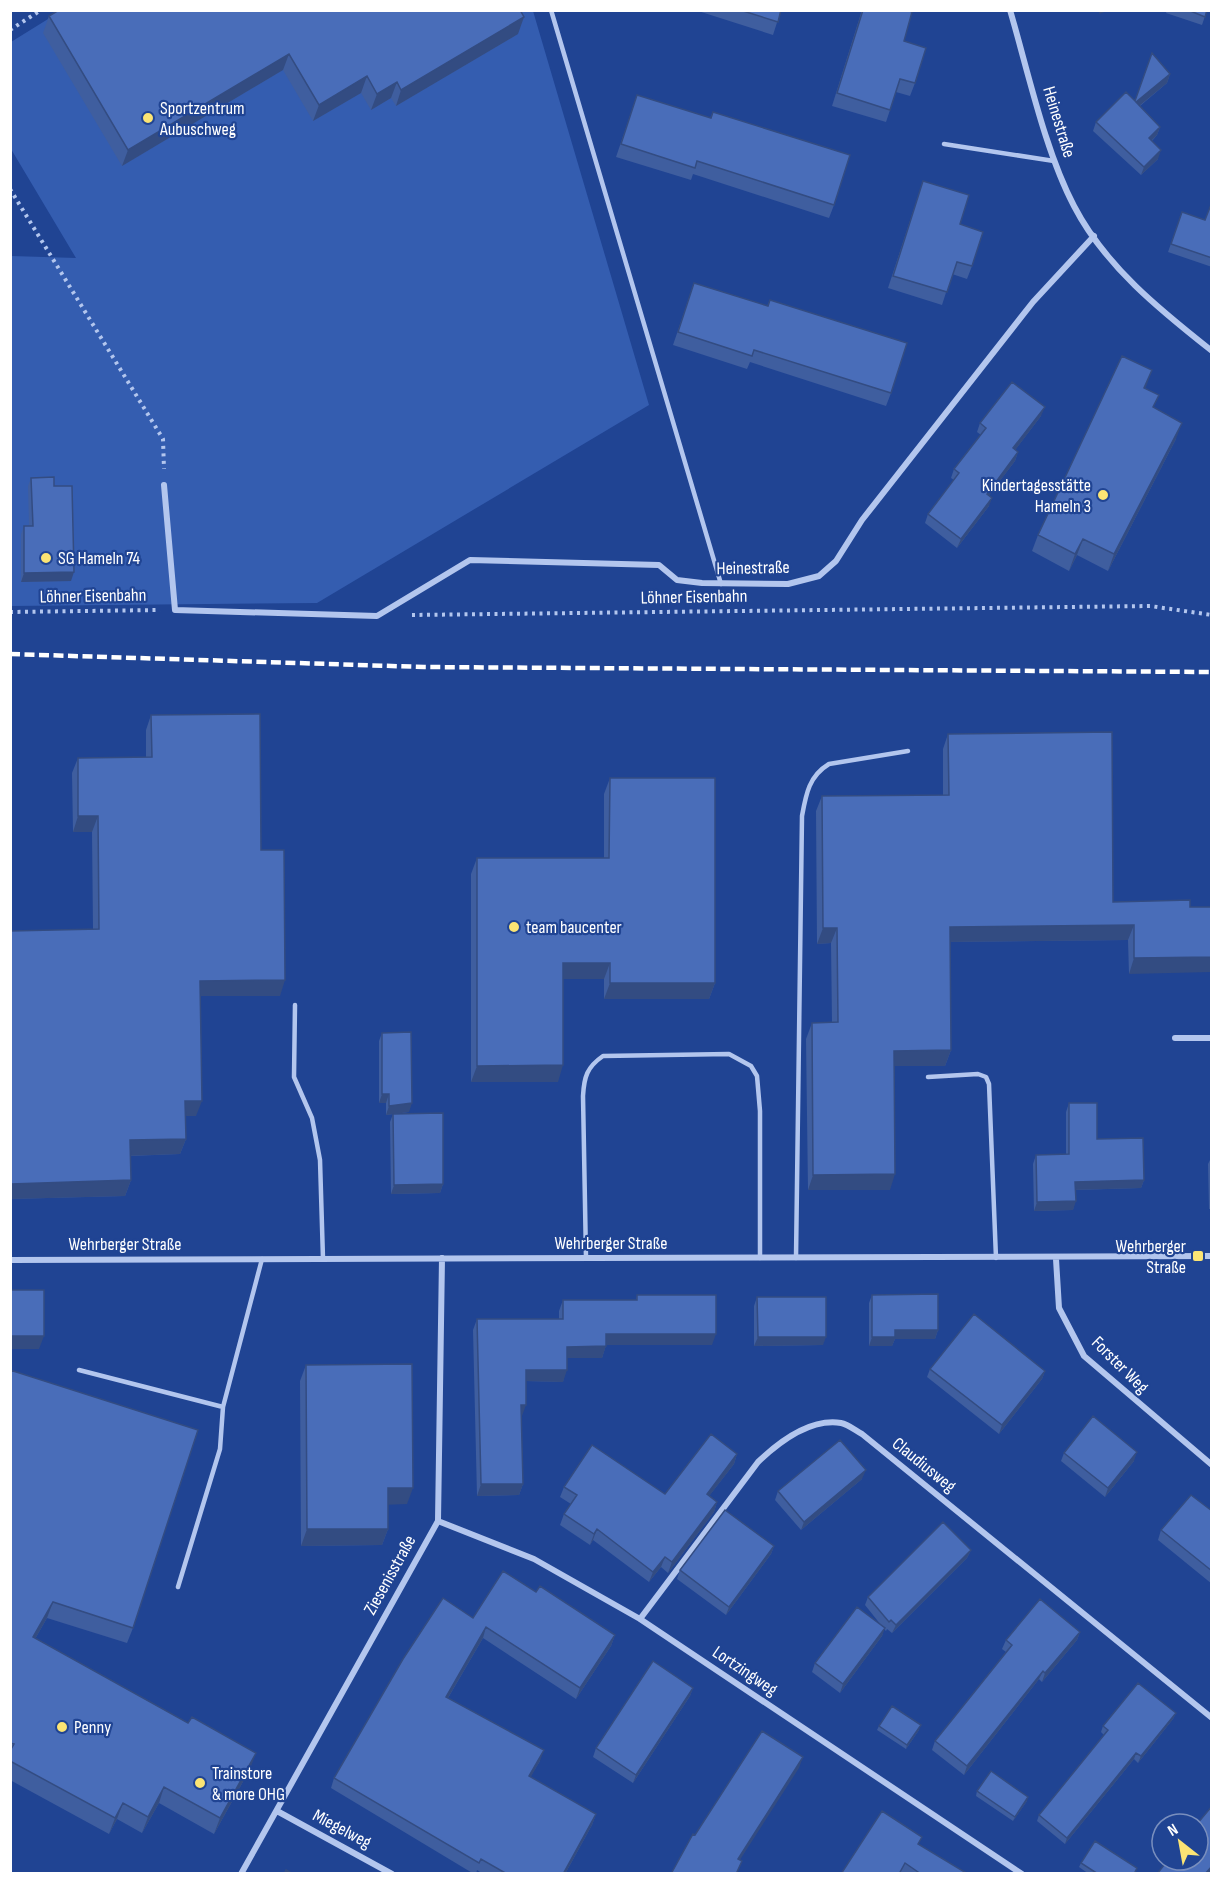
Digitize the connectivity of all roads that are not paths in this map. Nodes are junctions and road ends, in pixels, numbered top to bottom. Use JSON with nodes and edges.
{"nodes":[{"id":1,"x":550,"y":10,"type":"edge"},
{"id":2,"x":1010,"y":10,"type":"edge"},
{"id":3,"x":944,"y":144,"type":"dead end"},
{"id":4,"x":1056,"y":161,"type":"junction"},
{"id":5,"x":1094,"y":236,"type":"junction"},
{"id":6,"x":1212,"y":351,"type":"edge"},
{"id":7,"x":164,"y":485,"type":"road end"},
{"id":8,"x":721,"y":584,"type":"junction"},
{"id":9,"x":377,"y":616,"type":"joint"},
{"id":10,"x":908,"y":751,"type":"dead end"},
{"id":11,"x":295,"y":1005,"type":"dead end"},
{"id":12,"x":1175,"y":1038,"type":"dead end"},
{"id":13,"x":1212,"y":1038,"type":"edge"},
{"id":14,"x":928,"y":1077,"type":"dead end"},
{"id":15,"x":1212,"y":1256,"type":"edge"},
{"id":16,"x":442,"y":1258,"type":"junction"},
{"id":17,"x":586,"y":1258,"type":"junction"},
{"id":18,"x":760,"y":1258,"type":"junction"},
{"id":19,"x":796,"y":1258,"type":"junction"},
{"id":20,"x":996,"y":1258,"type":"junction"},
{"id":21,"x":1056,"y":1258,"type":"junction"},
{"id":22,"x":261,"y":1259,"type":"junction"},
{"id":23,"x":323,"y":1259,"type":"junction"},
{"id":24,"x":10,"y":1260,"type":"edge"},
{"id":25,"x":79,"y":1370,"type":"dead end"},
{"id":26,"x":223,"y":1407,"type":"junction"},
{"id":27,"x":1212,"y":1465,"type":"edge"},
{"id":28,"x":438,"y":1521,"type":"junction"},
{"id":29,"x":178,"y":1587,"type":"dead end"},
{"id":30,"x":640,"y":1619,"type":"junction"},
{"id":31,"x":1212,"y":1718,"type":"edge"},
{"id":32,"x":277,"y":1811,"type":"junction"},
{"id":33,"x":241,"y":1874,"type":"edge"},
{"id":34,"x":392,"y":1874,"type":"edge"},
{"id":35,"x":1022,"y":1874,"type":"edge"}],
"edges":[{"from":1,"to":8,"type":"lane"},
{"from":2,"to":4,"type":"street","name":"Heinestraße"},
{"from":3,"to":4,"type":"lane"},
{"from":4,"to":5,"type":"street","name":"Heinestraße"},
{"from":5,"to":6,"type":"street","name":"Heinestraße"},
{"from":5,"to":8,"type":"street","name":"Heinestraße"},
{"from":7,"to":9,"type":"street","name":"Löhner Eisenbahn"},
{"from":8,"to":9,"type":"street","name":"Heinestraße"},
{"from":10,"to":19,"type":"lane"},
{"from":11,"to":23,"type":"lane"},
{"from":12,"to":13,"type":"street"},
{"from":14,"to":20,"type":"lane"},
{"from":15,"to":21,"type":"street","name":"Wehrberger Straße"},
{"from":16,"to":17,"type":"street","name":"Wehrberger Straße"},
{"from":16,"to":23,"type":"street","name":"Wehrberger Straße"},
{"from":16,"to":28,"type":"street","name":"Ziesenisstraße"},
{"from":17,"to":18,"type":"street","name":"Wehrberger Straße"},
{"from":17,"to":18,"type":"lane"},
{"from":18,"to":19,"type":"street","name":"Wehrberger Straße"},
{"from":19,"to":20,"type":"street","name":"Wehrberger Straße"},
{"from":20,"to":21,"type":"street","name":"Wehrberger Straße"},
{"from":21,"to":27,"type":"street","name":"Forster Weg"},
{"from":22,"to":23,"type":"street","name":"Wehrberger Straße"},
{"from":22,"to":24,"type":"street","name":"Wehrberger Straße"},
{"from":22,"to":26,"type":"lane"},
{"from":25,"to":26,"type":"lane"},
{"from":26,"to":29,"type":"lane"},
{"from":28,"to":30,"type":"street","name":"Lortzingweg"},
{"from":28,"to":32,"type":"street","name":"Ziesenisstraße"},
{"from":30,"to":31,"type":"street","name":"Claudiusweg"},
{"from":30,"to":35,"type":"street","name":"Lortzingweg"},
{"from":32,"to":33,"type":"street","name":"Ziesenisstraße"},
{"from":32,"to":34,"type":"street","name":"Miegelweg"}]}
